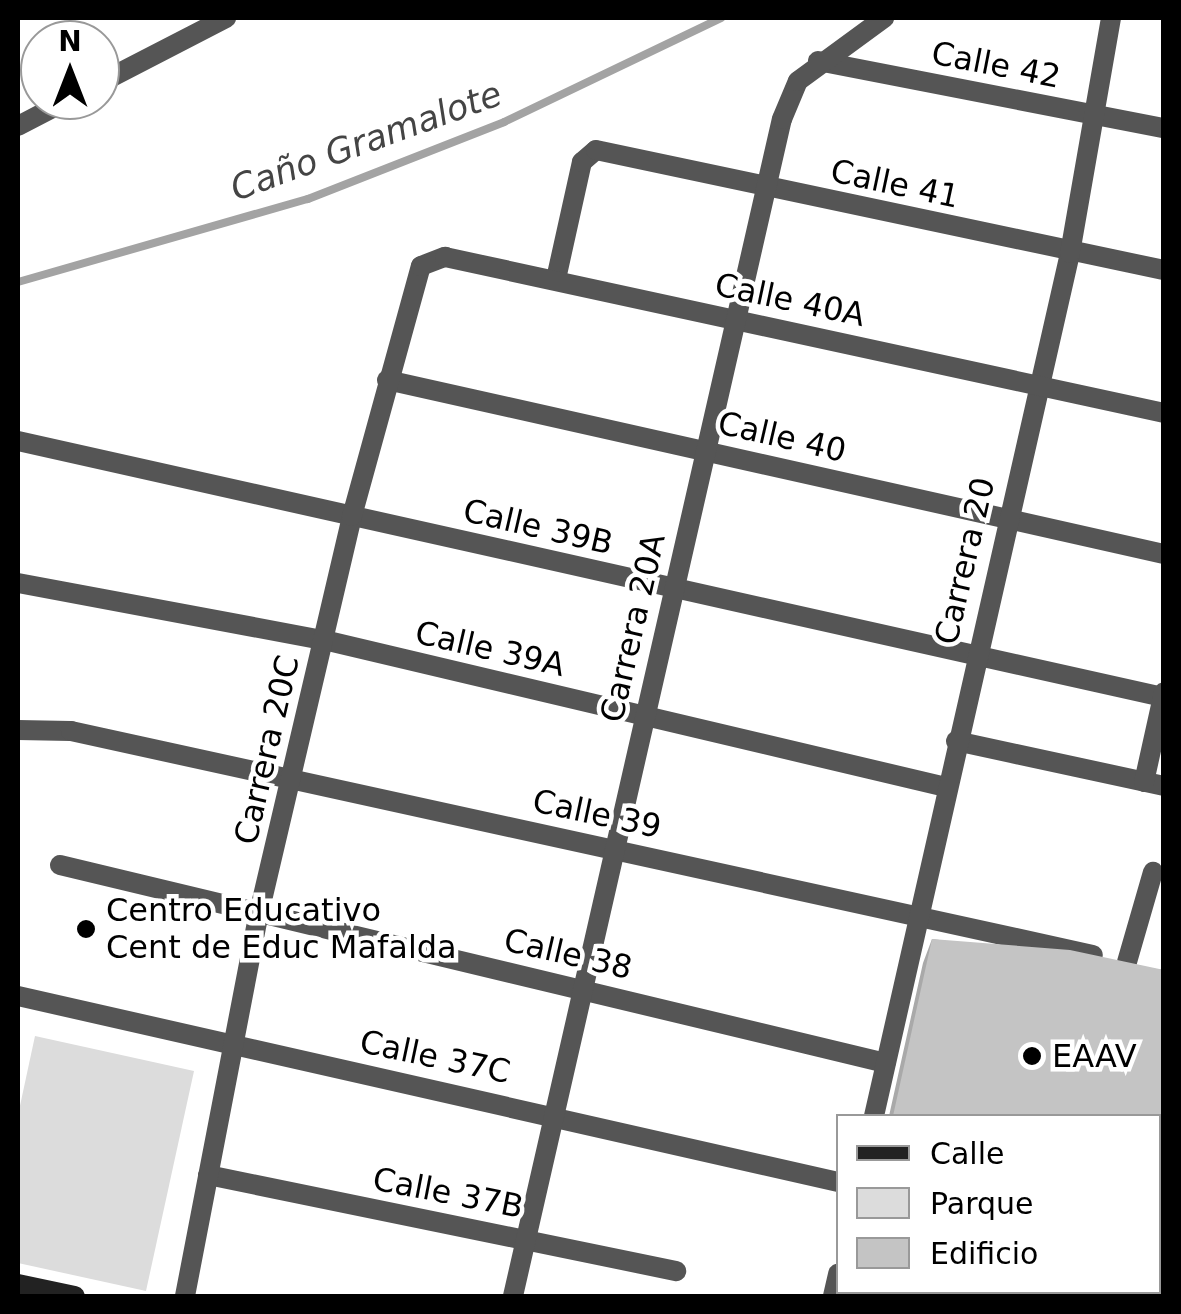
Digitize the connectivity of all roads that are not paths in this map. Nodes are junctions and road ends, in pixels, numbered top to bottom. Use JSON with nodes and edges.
{"nodes":[{"id":1,"x":226,"y":18,"type":"edge"},
{"id":2,"x":884,"y":18,"type":"edge"},
{"id":3,"x":1112,"y":18,"type":"edge"},
{"id":4,"x":818,"y":62,"type":"junction"},
{"id":5,"x":120,"y":73,"type":"edge"},
{"id":6,"x":1093,"y":114,"type":"junction"},
{"id":7,"x":1164,"y":128,"type":"edge"},
{"id":8,"x":764,"y":186,"type":"junction"},
{"id":9,"x":1070,"y":253,"type":"junction"},
{"id":10,"x":1164,"y":270,"type":"edge"},
{"id":11,"x":556,"y":279,"type":"junction"},
{"id":12,"x":414,"y":281,"type":"joint"},
{"id":13,"x":734,"y":318,"type":"junction"},
{"id":14,"x":387,"y":380,"type":"junction"},
{"id":15,"x":1037,"y":385,"type":"junction"},
{"id":16,"x":1164,"y":412,"type":"edge"},
{"id":17,"x":18,"y":441,"type":"edge"},
{"id":18,"x":704,"y":451,"type":"junction"},
{"id":19,"x":352,"y":516,"type":"junction"},
{"id":20,"x":1005,"y":518,"type":"junction"},
{"id":21,"x":1164,"y":554,"type":"edge"},
{"id":22,"x":18,"y":583,"type":"edge"},
{"id":23,"x":673,"y":588,"type":"junction"},
{"id":24,"x":324,"y":640,"type":"junction"},
{"id":25,"x":975,"y":656,"type":"junction"},
{"id":26,"x":1163,"y":695,"type":"edge"},
{"id":27,"x":644,"y":716,"type":"junction"},
{"id":28,"x":18,"y":730,"type":"edge"},
{"id":29,"x":956,"y":741,"type":"junction"},
{"id":30,"x":290,"y":782,"type":"junction"},
{"id":31,"x":1154,"y":784,"type":"edge"},
{"id":32,"x":946,"y":787,"type":"junction"},
{"id":33,"x":614,"y":847,"type":"junction"},
{"id":34,"x":60,"y":865,"type":"dead end"},
{"id":35,"x":1153,"y":872,"type":"dead end"},
{"id":36,"x":259,"y":913,"type":"junction"},
{"id":37,"x":918,"y":918,"type":"junction"},
{"id":38,"x":583,"y":988,"type":"junction"},
{"id":39,"x":18,"y":996,"type":"edge"},
{"id":40,"x":234,"y":1045,"type":"junction"},
{"id":41,"x":886,"y":1063,"type":"junction"},
{"id":42,"x":554,"y":1113,"type":"junction"},
{"id":43,"x":874,"y":1114,"type":"edge"},
{"id":44,"x":208,"y":1175,"type":"junction"},
{"id":45,"x":836,"y":1182,"type":"edge"},
{"id":46,"x":526,"y":1239,"type":"junction"},
{"id":47,"x":676,"y":1271,"type":"dead end"},
{"id":48,"x":18,"y":1284,"type":"edge"},
{"id":49,"x":74,"y":1296,"type":"edge"},
{"id":50,"x":185,"y":1296,"type":"edge"},
{"id":51,"x":513,"y":1296,"type":"edge"}],
"edges":[{"from":1,"to":5,"type":"street"},
{"from":2,"to":4,"type":"street","name":"Carrera 20A"},
{"from":3,"to":6,"type":"street","name":"Carrera 20"},
{"from":4,"to":6,"type":"street","name":"Calle 42"},
{"from":4,"to":8,"type":"street","name":"Carrera 20A"},
{"from":6,"to":7,"type":"street","name":"Calle 42"},
{"from":6,"to":9,"type":"street","name":"Carrera 20"},
{"from":8,"to":9,"type":"street","name":"Calle 41"},
{"from":8,"to":11,"type":"street","name":"Calle 41"},
{"from":8,"to":13,"type":"street","name":"Carrera 20A"},
{"from":9,"to":10,"type":"street","name":"Calle 41"},
{"from":9,"to":15,"type":"street","name":"Carrera 20"},
{"from":11,"to":12,"type":"street","name":"Calle 40A"},
{"from":11,"to":13,"type":"street","name":"Calle 40A"},
{"from":12,"to":14,"type":"street","name":"Carrera 20C"},
{"from":13,"to":15,"type":"street","name":"Calle 40A"},
{"from":13,"to":18,"type":"street","name":"Carrera 20A"},
{"from":14,"to":18,"type":"street","name":"Calle 40"},
{"from":14,"to":19,"type":"street","name":"Carrera 20C"},
{"from":15,"to":16,"type":"street","name":"Calle 40A"},
{"from":15,"to":20,"type":"street","name":"Carrera 20"},
{"from":17,"to":19,"type":"street","name":"Calle 39B"},
{"from":18,"to":20,"type":"street","name":"Calle 40"},
{"from":18,"to":23,"type":"street","name":"Carrera 20A"},
{"from":19,"to":23,"type":"street","name":"Calle 39B"},
{"from":19,"to":24,"type":"street","name":"Carrera 20C"},
{"from":20,"to":21,"type":"street","name":"Calle 40"},
{"from":20,"to":25,"type":"street","name":"Carrera 20"},
{"from":22,"to":24,"type":"street","name":"Calle 39A"},
{"from":23,"to":25,"type":"street","name":"Calle 39B"},
{"from":23,"to":27,"type":"street","name":"Carrera 20A"},
{"from":24,"to":27,"type":"street","name":"Calle 39A"},
{"from":24,"to":30,"type":"street","name":"Carrera 20C"},
{"from":25,"to":26,"type":"street","name":"Calle 39B"},
{"from":25,"to":29,"type":"street","name":"Carrera 20"},
{"from":26,"to":31,"type":"street"},
{"from":27,"to":32,"type":"street","name":"Calle 39A"},
{"from":27,"to":33,"type":"street","name":"Carrera 20A"},
{"from":28,"to":30,"type":"street","name":"Calle 39"},
{"from":29,"to":31,"type":"street"},
{"from":29,"to":32,"type":"street","name":"Carrera 20"},
{"from":30,"to":33,"type":"street","name":"Calle 39"},
{"from":30,"to":36,"type":"street","name":"Carrera 20C"},
{"from":32,"to":37,"type":"street","name":"Carrera 20"},
{"from":33,"to":37,"type":"street","name":"Calle 39"},
{"from":33,"to":38,"type":"street","name":"Carrera 20A"},
{"from":34,"to":36,"type":"street","name":"Calle 38"},
{"from":35,"to":37,"type":"street","name":"Calle 39"},
{"from":36,"to":38,"type":"street","name":"Calle 38"},
{"from":36,"to":40,"type":"street","name":"Carrera 20C"},
{"from":37,"to":41,"type":"street","name":"Carrera 20"},
{"from":38,"to":41,"type":"street","name":"Calle 38"},
{"from":38,"to":42,"type":"street","name":"Carrera 20A"},
{"from":39,"to":40,"type":"street","name":"Calle 37C"},
{"from":40,"to":42,"type":"street","name":"Calle 37C"},
{"from":40,"to":44,"type":"street","name":"Carrera 20C"},
{"from":41,"to":43,"type":"street","name":"Carrera 20"},
{"from":42,"to":45,"type":"street","name":"Calle 37C"},
{"from":42,"to":46,"type":"street","name":"Carrera 20A"},
{"from":44,"to":46,"type":"street","name":"Calle 37B"},
{"from":44,"to":50,"type":"street","name":"Carrera 20C"},
{"from":46,"to":47,"type":"street","name":"Calle 37B"},
{"from":46,"to":51,"type":"street","name":"Carrera 20A"},
{"from":48,"to":49,"type":"street"}]}
